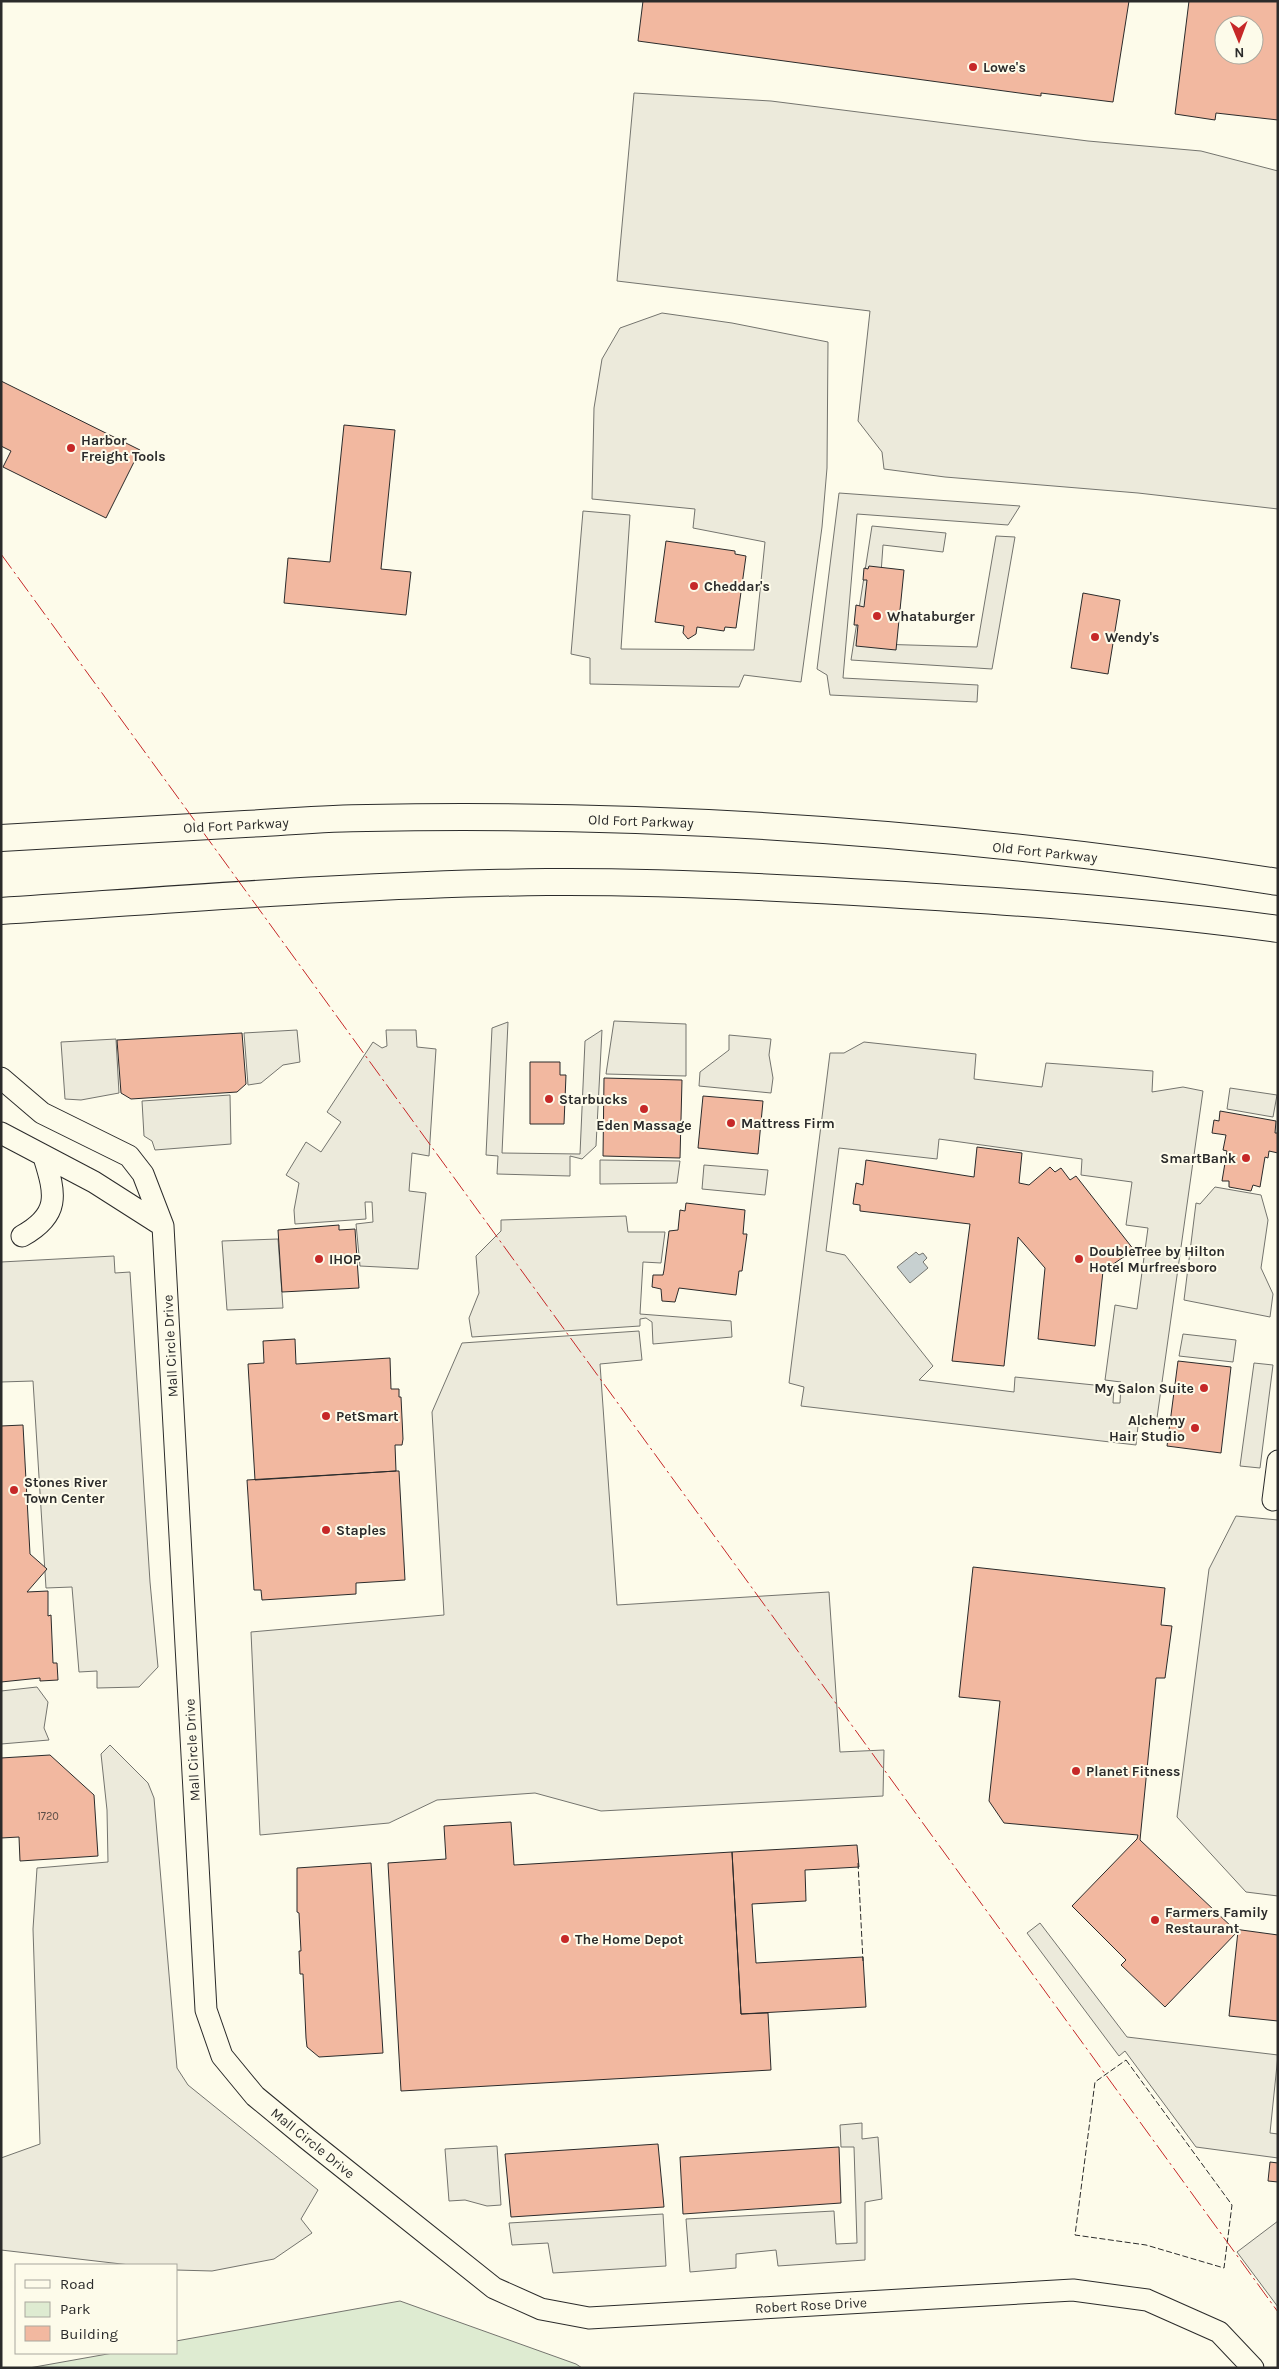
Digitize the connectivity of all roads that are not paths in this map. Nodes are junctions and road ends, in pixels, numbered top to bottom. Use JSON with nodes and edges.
{"nodes":[{"id":1,"x":1,"y":838,"type":"edge"},
{"id":2,"x":1278,"y":882,"type":"edge"},
{"id":3,"x":1,"y":911,"type":"edge"},
{"id":4,"x":1278,"y":929,"type":"edge"},
{"id":5,"x":1,"y":1078,"type":"edge"},
{"id":6,"x":1,"y":1134,"type":"edge"},
{"id":7,"x":44,"y":1157,"type":"junction"},
{"id":8,"x":163,"y":1226,"type":"junction"},
{"id":9,"x":22,"y":1236,"type":"dead end"},
{"id":10,"x":1278,"y":1461,"type":"edge"},
{"id":11,"x":1273,"y":1500,"type":"dead end"},
{"id":12,"x":382,"y":2199,"type":"joint"},
{"id":13,"x":1253,"y":2368,"type":"edge"}],
"edges":[{"from":1,"to":2,"type":"main road","name":"Old Fort Parkway"},
{"from":3,"to":4,"type":"main road"},
{"from":5,"to":8,"type":"street","name":"Mall Circle Drive"},
{"from":6,"to":7,"type":"street"},
{"from":7,"to":8,"type":"street"},
{"from":7,"to":9,"type":"street"},
{"from":8,"to":12,"type":"street","name":"Mall Circle Drive"},
{"from":10,"to":11,"type":"street"},
{"from":12,"to":13,"type":"street","name":"Robert Rose Drive"}]}
